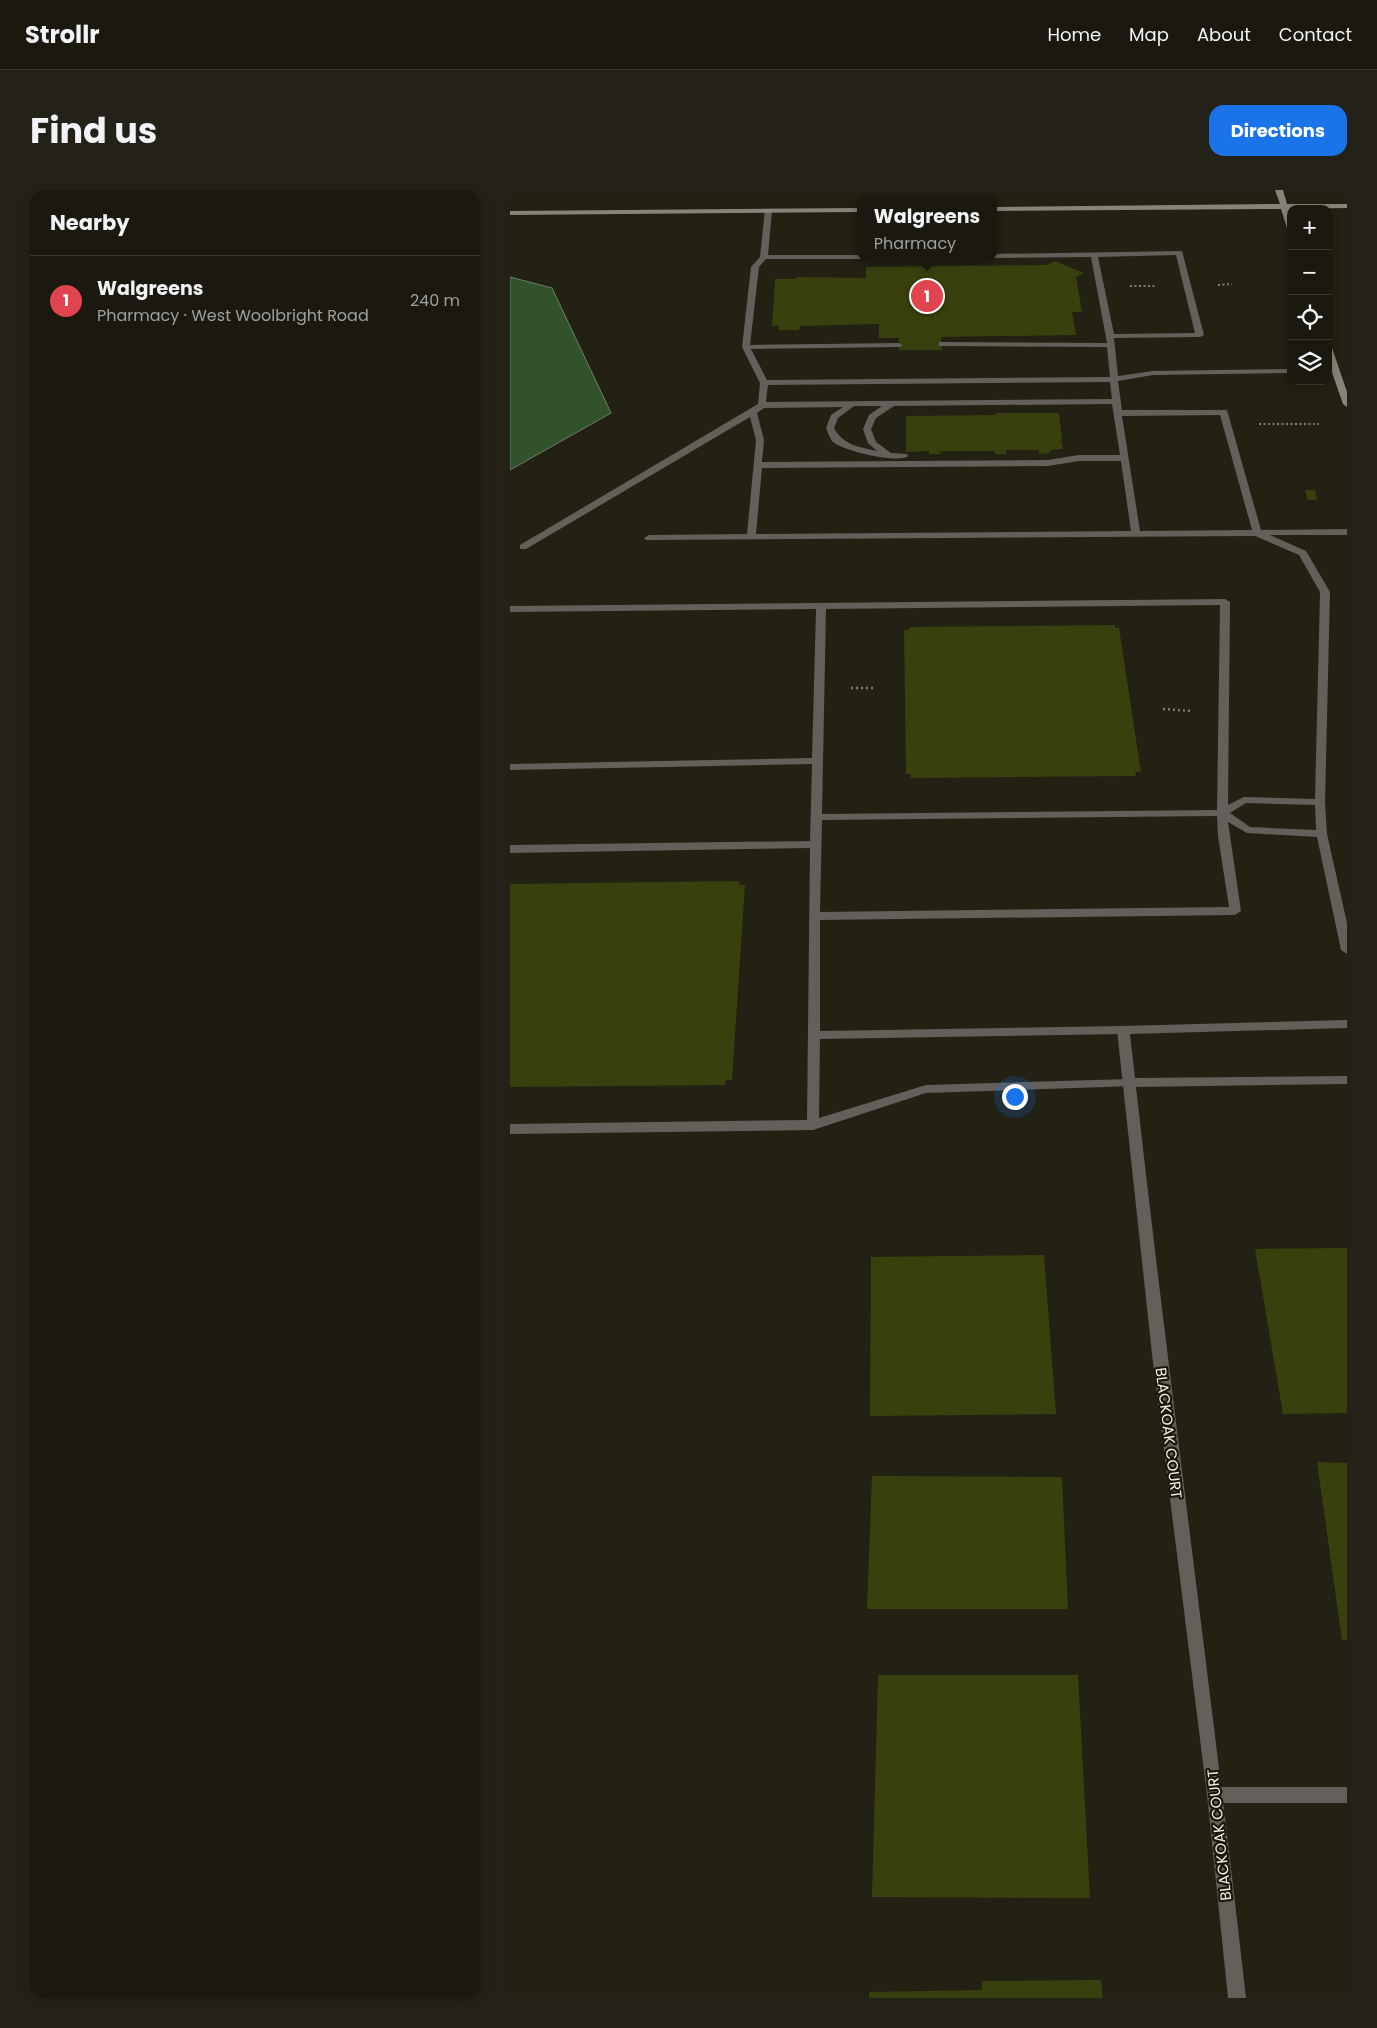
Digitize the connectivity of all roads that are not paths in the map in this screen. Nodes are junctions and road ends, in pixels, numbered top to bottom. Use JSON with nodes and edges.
{"nodes":[{"id":1,"x":1279,"y":190,"type":"edge"},
{"id":2,"x":1284,"y":206,"type":"junction"},
{"id":3,"x":1347,"y":206,"type":"edge"},
{"id":4,"x":997,"y":209,"type":"edge"},
{"id":5,"x":857,"y":210,"type":"edge"},
{"id":6,"x":768,"y":211,"type":"junction"},
{"id":7,"x":510,"y":213,"type":"edge"},
{"id":8,"x":1287,"y":215,"type":"edge"},
{"id":9,"x":1094,"y":255,"type":"junction"},
{"id":10,"x":997,"y":256,"type":"edge"},
{"id":11,"x":764,"y":257,"type":"junction"},
{"id":12,"x":857,"y":257,"type":"edge"},
{"id":13,"x":1110,"y":341,"type":"junction"},
{"id":14,"x":942,"y":344,"type":"dead end"},
{"id":15,"x":899,"y":345,"type":"dead end"},
{"id":16,"x":746,"y":347,"type":"junction"},
{"id":17,"x":1332,"y":369,"type":"edge"},
{"id":18,"x":1287,"y":371,"type":"edge"},
{"id":19,"x":1114,"y":379,"type":"junction"},
{"id":20,"x":764,"y":383,"type":"junction"},
{"id":21,"x":1116,"y":402,"type":"junction"},
{"id":22,"x":852,"y":404,"type":"junction"},
{"id":23,"x":891,"y":404,"type":"junction"},
{"id":24,"x":1347,"y":404,"type":"edge"},
{"id":25,"x":762,"y":405,"type":"junction"},
{"id":26,"x":753,"y":412,"type":"junction"},
{"id":27,"x":1118,"y":414,"type":"junction"},
{"id":28,"x":889,"y":456,"type":"junction"},
{"id":29,"x":1079,"y":458,"type":"junction"},
{"id":30,"x":1125,"y":458,"type":"junction"},
{"id":31,"x":758,"y":465,"type":"junction"},
{"id":32,"x":1347,"y":532,"type":"edge"},
{"id":33,"x":1257,"y":533,"type":"junction"},
{"id":34,"x":1136,"y":534,"type":"junction"},
{"id":35,"x":752,"y":537,"type":"junction"},
{"id":36,"x":649,"y":538,"type":"dead end"},
{"id":37,"x":523,"y":547,"type":"dead end"},
{"id":38,"x":821,"y":605,"type":"junction"},
{"id":39,"x":510,"y":609,"type":"edge"},
{"id":40,"x":818,"y":761,"type":"junction"},
{"id":41,"x":510,"y":767,"type":"edge"},
{"id":42,"x":1320,"y":802,"type":"junction"},
{"id":43,"x":1222,"y":813,"type":"junction"},
{"id":44,"x":816,"y":817,"type":"junction"},
{"id":45,"x":1322,"y":834,"type":"junction"},
{"id":46,"x":816,"y":844,"type":"junction"},
{"id":47,"x":510,"y":849,"type":"edge"},
{"id":48,"x":814,"y":916,"type":"junction"},
{"id":49,"x":1347,"y":950,"type":"edge"},
{"id":50,"x":1347,"y":1024,"type":"edge"},
{"id":51,"x":1123,"y":1030,"type":"junction"},
{"id":52,"x":813,"y":1035,"type":"junction"},
{"id":53,"x":1347,"y":1080,"type":"edge"},
{"id":54,"x":1130,"y":1083,"type":"junction"},
{"id":55,"x":813,"y":1125,"type":"junction"},
{"id":56,"x":510,"y":1129,"type":"edge"},
{"id":57,"x":1215,"y":1795,"type":"junction"},
{"id":58,"x":1347,"y":1795,"type":"edge"},
{"id":59,"x":1237,"y":1998,"type":"edge"}],
"edges":[{"from":1,"to":2,"type":"main road"},
{"from":2,"to":3,"type":"main road"},
{"from":2,"to":4,"type":"main road"},
{"from":2,"to":8,"type":"main road"},
{"from":5,"to":6,"type":"main road"},
{"from":6,"to":7,"type":"main road"},
{"from":6,"to":11,"type":"street"},
{"from":9,"to":10,"type":"street"},
{"from":9,"to":13,"type":"street"},
{"from":9,"to":13,"type":"street"},
{"from":11,"to":12,"type":"street"},
{"from":11,"to":16,"type":"street"},
{"from":13,"to":14,"type":"street"},
{"from":13,"to":19,"type":"street"},
{"from":15,"to":16,"type":"street"},
{"from":16,"to":20,"type":"street"},
{"from":17,"to":24,"type":"main road"},
{"from":18,"to":19,"type":"street"},
{"from":19,"to":20,"type":"street"},
{"from":19,"to":21,"type":"street"},
{"from":20,"to":25,"type":"street"},
{"from":21,"to":23,"type":"street"},
{"from":21,"to":27,"type":"street"},
{"from":22,"to":23,"type":"street"},
{"from":22,"to":25,"type":"street"},
{"from":22,"to":28,"type":"street"},
{"from":23,"to":28,"type":"street"},
{"from":25,"to":26,"type":"street"},
{"from":26,"to":31,"type":"street"},
{"from":26,"to":37,"type":"street"},
{"from":27,"to":30,"type":"street"},
{"from":27,"to":33,"type":"street"},
{"from":28,"to":29,"type":"street"},
{"from":29,"to":30,"type":"street"},
{"from":29,"to":31,"type":"street"},
{"from":30,"to":34,"type":"street"},
{"from":31,"to":35,"type":"street"},
{"from":32,"to":33,"type":"street"},
{"from":33,"to":34,"type":"street"},
{"from":33,"to":42,"type":"street"},
{"from":34,"to":35,"type":"street"},
{"from":35,"to":36,"type":"street"},
{"from":38,"to":39,"type":"street"},
{"from":38,"to":40,"type":"street"},
{"from":38,"to":43,"type":"street"},
{"from":40,"to":41,"type":"street"},
{"from":40,"to":44,"type":"street"},
{"from":42,"to":43,"type":"street"},
{"from":42,"to":45,"type":"street"},
{"from":43,"to":44,"type":"street"},
{"from":43,"to":45,"type":"street"},
{"from":43,"to":48,"type":"street"},
{"from":44,"to":46,"type":"street"},
{"from":45,"to":49,"type":"street"},
{"from":46,"to":47,"type":"street"},
{"from":46,"to":48,"type":"street"},
{"from":48,"to":52,"type":"street"},
{"from":50,"to":51,"type":"street"},
{"from":51,"to":52,"type":"street"},
{"from":51,"to":54,"type":"street","name":"BLACKOAK COURT"},
{"from":52,"to":55,"type":"street"},
{"from":53,"to":54,"type":"street"},
{"from":54,"to":55,"type":"street"},
{"from":54,"to":57,"type":"street","name":"BLACKOAK COURT"},
{"from":55,"to":56,"type":"street"},
{"from":57,"to":58,"type":"street"},
{"from":57,"to":59,"type":"street","name":"BLACKOAK COURT"}]}
